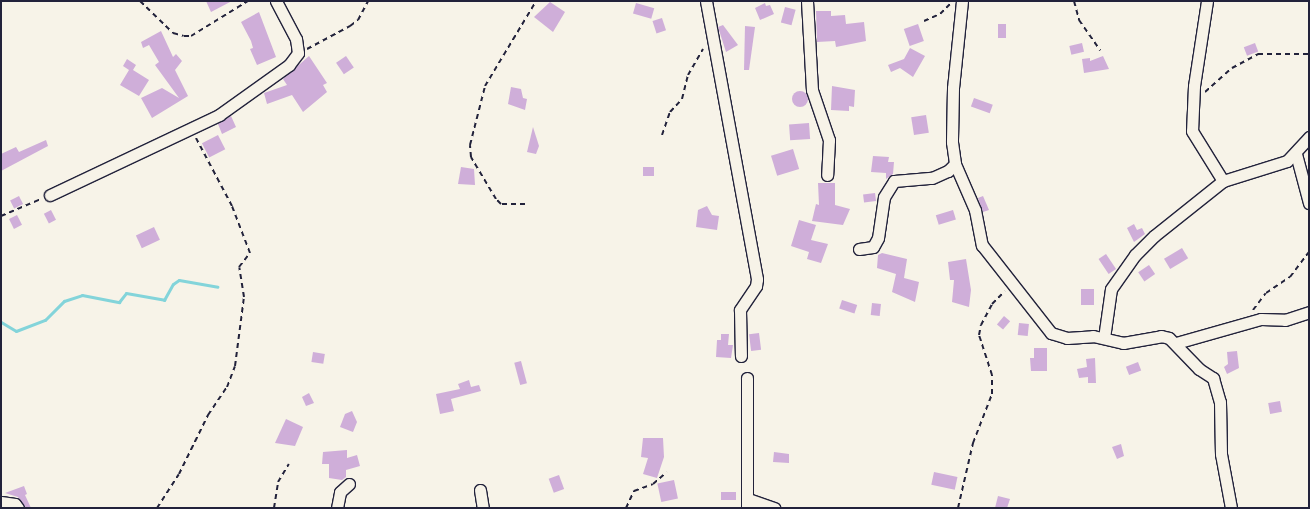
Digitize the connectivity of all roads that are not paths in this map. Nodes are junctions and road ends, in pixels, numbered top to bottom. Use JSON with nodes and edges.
{"nodes":[{"id":1,"x":276,"y":1,"type":"edge"},
{"id":2,"x":706,"y":1,"type":"edge"},
{"id":3,"x":807,"y":1,"type":"edge"},
{"id":4,"x":962,"y":1,"type":"edge"},
{"id":5,"x":1207,"y":1,"type":"edge"},
{"id":6,"x":1309,"y":137,"type":"edge"},
{"id":7,"x":1296,"y":154,"type":"junction"},
{"id":8,"x":955,"y":164,"type":"junction"},
{"id":9,"x":827,"y":175,"type":"dead end"},
{"id":10,"x":1223,"y":181,"type":"junction"},
{"id":11,"x":50,"y":195,"type":"road end"},
{"id":12,"x":1309,"y":202,"type":"edge"},
{"id":13,"x":859,"y":249,"type":"dead end"},
{"id":14,"x":1309,"y":312,"type":"edge"},
{"id":15,"x":1104,"y":338,"type":"junction"},
{"id":16,"x":1176,"y":343,"type":"junction"},
{"id":17,"x":741,"y":356,"type":"dead end"},
{"id":18,"x":747,"y":378,"type":"dead end"},
{"id":19,"x":349,"y":484,"type":"dead end"},
{"id":20,"x":480,"y":490,"type":"dead end"},
{"id":21,"x":1,"y":502,"type":"edge"},
{"id":22,"x":747,"y":503,"type":"edge"},
{"id":23,"x":18,"y":508,"type":"edge"},
{"id":24,"x":337,"y":508,"type":"edge"},
{"id":25,"x":483,"y":508,"type":"edge"},
{"id":26,"x":774,"y":508,"type":"edge"},
{"id":27,"x":1231,"y":508,"type":"edge"}],
"edges":[{"from":1,"to":11,"type":"street"},
{"from":2,"to":17,"type":"street"},
{"from":3,"to":9,"type":"street"},
{"from":4,"to":8,"type":"street"},
{"from":5,"to":10,"type":"street"},
{"from":6,"to":7,"type":"street"},
{"from":7,"to":10,"type":"street"},
{"from":7,"to":12,"type":"street"},
{"from":8,"to":13,"type":"street"},
{"from":8,"to":15,"type":"street"},
{"from":10,"to":15,"type":"street"},
{"from":14,"to":16,"type":"street"},
{"from":15,"to":16,"type":"street"},
{"from":16,"to":27,"type":"street"},
{"from":18,"to":22,"type":"street"},
{"from":19,"to":24,"type":"street"},
{"from":20,"to":25,"type":"street"},
{"from":21,"to":23,"type":"street"},
{"from":22,"to":26,"type":"street"}]}
